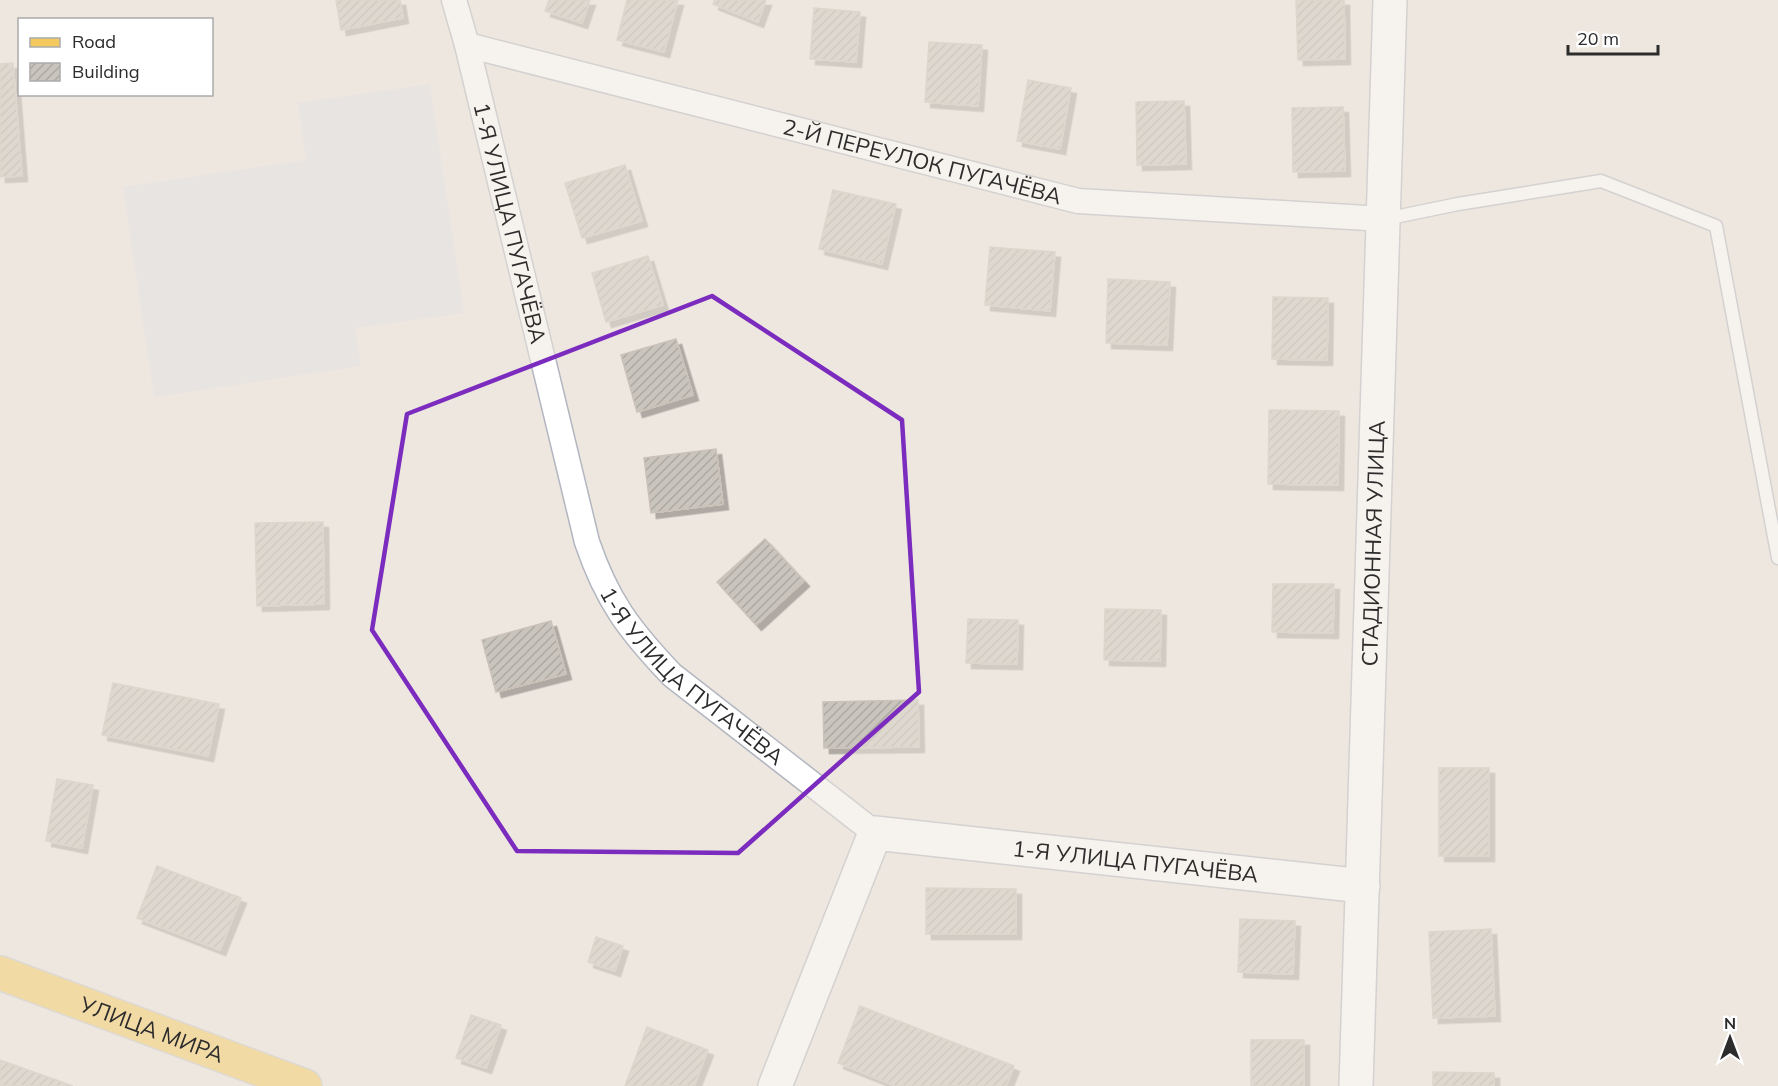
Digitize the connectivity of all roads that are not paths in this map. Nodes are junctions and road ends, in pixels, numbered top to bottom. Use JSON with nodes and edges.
{"nodes":[{"id":1,"x":454,"y":0,"type":"edge"},
{"id":2,"x":1390,"y":0,"type":"edge"},
{"id":3,"x":467,"y":45,"type":"junction"},
{"id":4,"x":1384,"y":219,"type":"junction"},
{"id":5,"x":1778,"y":558,"type":"edge"},
{"id":6,"x":874,"y":833,"type":"junction"},
{"id":7,"x":1363,"y":886,"type":"junction"},
{"id":8,"x":0,"y":973,"type":"edge"},
{"id":9,"x":305,"y":1086,"type":"edge"},
{"id":10,"x":775,"y":1086,"type":"edge"},
{"id":11,"x":1356,"y":1086,"type":"edge"}],
"edges":[{"from":1,"to":3,"type":"street","name":"1-Я УЛИЦА ПУГАЧЁВА"},
{"from":2,"to":4,"type":"street","name":"СТАДИОННАЯ УЛИЦА"},
{"from":3,"to":4,"type":"street","name":"2-Й ПЕРЕУЛОК ПУГАЧЁВА"},
{"from":3,"to":6,"type":"street","name":"1-Я УЛИЦА ПУГАЧЁВА"},
{"from":4,"to":5,"type":"lane"},
{"from":4,"to":7,"type":"street","name":"СТАДИОННАЯ УЛИЦА"},
{"from":6,"to":7,"type":"street","name":"1-Я УЛИЦА ПУГАЧЁВА"},
{"from":6,"to":10,"type":"street"},
{"from":7,"to":11,"type":"street","name":"СТАДИОННАЯ УЛИЦА"},
{"from":8,"to":9,"type":"main road","name":"УЛИЦА МИРА"}]}
